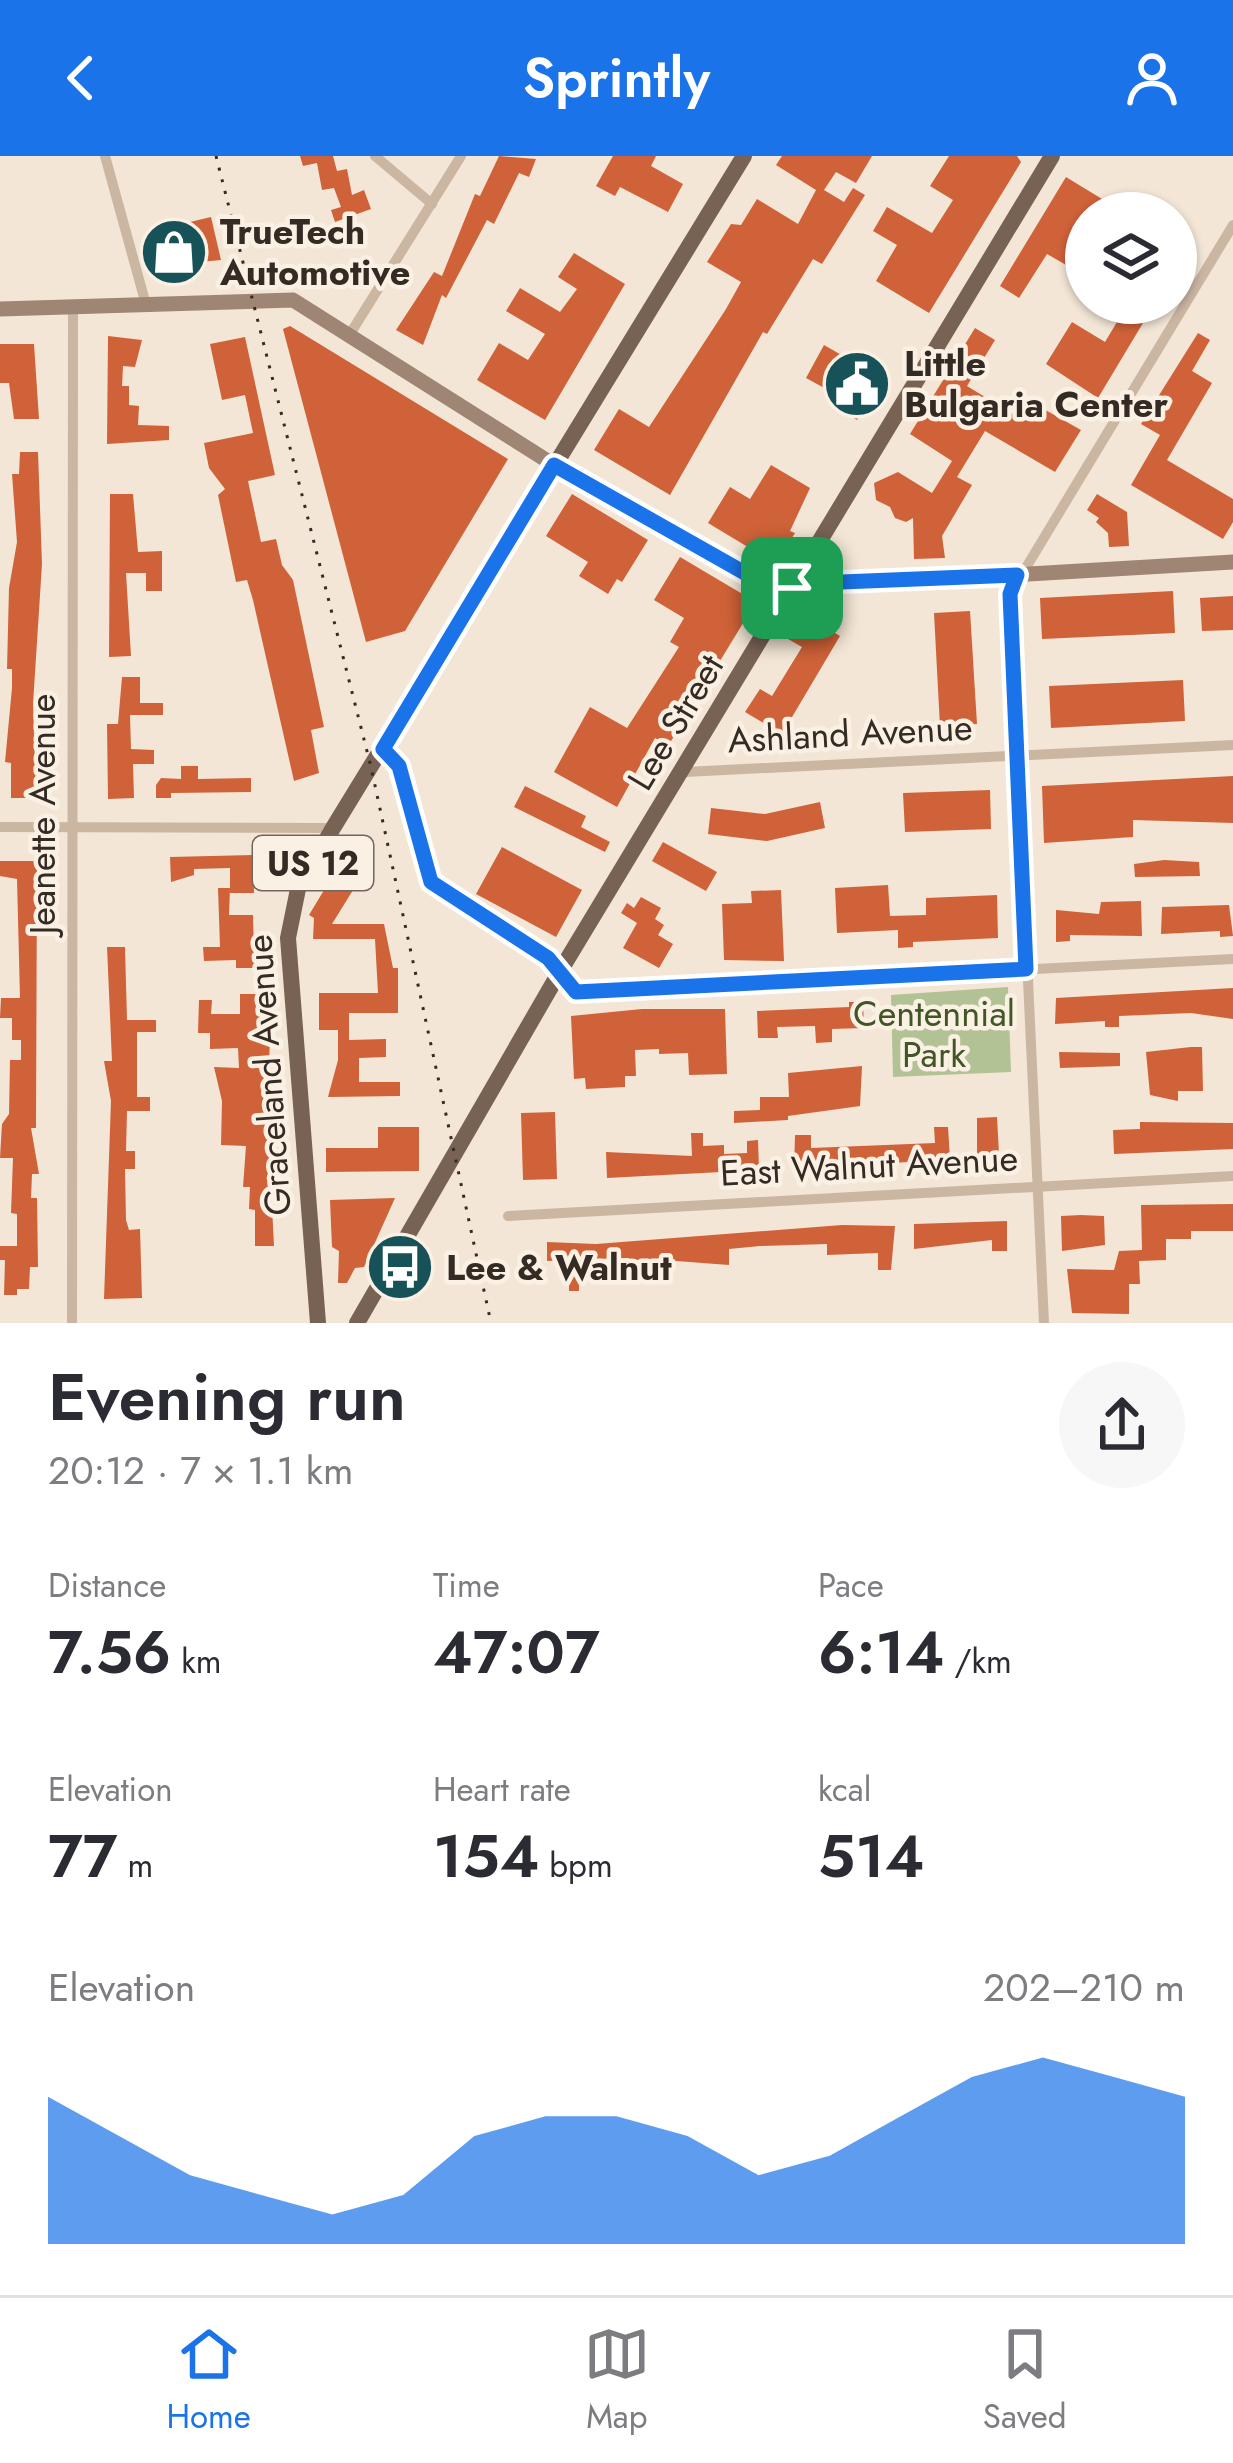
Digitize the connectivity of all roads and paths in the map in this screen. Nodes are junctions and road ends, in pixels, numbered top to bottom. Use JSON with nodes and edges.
{"nodes":[{"id":1,"x":104,"y":156,"type":"edge"},
{"id":2,"x":375,"y":156,"type":"edge"},
{"id":3,"x":461,"y":156,"type":"edge"},
{"id":4,"x":744,"y":156,"type":"edge"},
{"id":5,"x":1052,"y":156,"type":"edge"},
{"id":6,"x":432,"y":204,"type":"junction"},
{"id":7,"x":1233,"y":225,"type":"edge"},
{"id":8,"x":145,"y":301,"type":"junction"},
{"id":9,"x":73,"y":305,"type":"junction"},
{"id":10,"x":0,"y":309,"type":"edge"},
{"id":11,"x":350,"y":334,"type":"junction"},
{"id":12,"x":554,"y":465,"type":"junction"},
{"id":13,"x":1233,"y":562,"type":"edge"},
{"id":14,"x":1017,"y":575,"type":"junction"},
{"id":15,"x":792,"y":588,"type":"junction"},
{"id":16,"x":1233,"y":745,"type":"edge"},
{"id":17,"x":383,"y":749,"type":"junction"},
{"id":18,"x":1015,"y":755,"type":"junction"},
{"id":19,"x":685,"y":772,"type":"junction"},
{"id":20,"x":0,"y":826,"type":"edge"},
{"id":21,"x":72,"y":826,"type":"junction"},
{"id":22,"x":333,"y":828,"type":"junction"},
{"id":23,"x":1233,"y":959,"type":"edge"},
{"id":24,"x":1026,"y":969,"type":"junction"},
{"id":25,"x":559,"y":974,"type":"junction"},
{"id":26,"x":1233,"y":1176,"type":"edge"},
{"id":27,"x":1037,"y":1186,"type":"junction"},
{"id":28,"x":508,"y":1216,"type":"dead end"},
{"id":29,"x":72,"y":1323,"type":"edge"},
{"id":30,"x":318,"y":1323,"type":"edge"},
{"id":31,"x":357,"y":1323,"type":"edge"},
{"id":32,"x":1044,"y":1323,"type":"edge"}],
"edges":[{"from":1,"to":8,"type":"street"},
{"from":2,"to":6,"type":"street"},
{"from":3,"to":6,"type":"street"},
{"from":4,"to":12,"type":"main road","name":"Graceland Avenue","number":"US 12"},
{"from":5,"to":15,"type":"main road","name":"Lee Street"},
{"from":6,"to":11,"type":"street"},
{"from":7,"to":14,"type":"street"},
{"from":8,"to":9,"type":"street"},
{"from":8,"to":11,"type":"street"},
{"from":9,"to":10,"type":"street"},
{"from":9,"to":21,"type":"street","name":"Jeanette Avenue"},
{"from":11,"to":12,"type":"street"},
{"from":12,"to":15,"type":"street"},
{"from":12,"to":17,"type":"main road","name":"Graceland Avenue","number":"US 12"},
{"from":13,"to":14,"type":"street"},
{"from":14,"to":15,"type":"street"},
{"from":14,"to":18,"type":"street"},
{"from":15,"to":19,"type":"main road","name":"Lee Street"},
{"from":16,"to":18,"type":"street","name":"Ashland Avenue"},
{"from":17,"to":22,"type":"main road","name":"Graceland Avenue","number":"US 12"},
{"from":17,"to":25,"type":"street"},
{"from":18,"to":19,"type":"street","name":"Ashland Avenue"},
{"from":18,"to":24,"type":"street"},
{"from":19,"to":25,"type":"main road","name":"Lee Street"},
{"from":20,"to":21,"type":"street"},
{"from":21,"to":22,"type":"street"},
{"from":21,"to":29,"type":"street","name":"Jeanette Avenue"},
{"from":22,"to":30,"type":"main road","name":"Graceland Avenue","number":"US 12"},
{"from":23,"to":24,"type":"street"},
{"from":24,"to":25,"type":"street"},
{"from":24,"to":27,"type":"street"},
{"from":25,"to":31,"type":"main road","name":"Lee Street"},
{"from":26,"to":27,"type":"street","name":"East Walnut Avenue"},
{"from":27,"to":28,"type":"street","name":"East Walnut Avenue"},
{"from":27,"to":32,"type":"street"}]}
